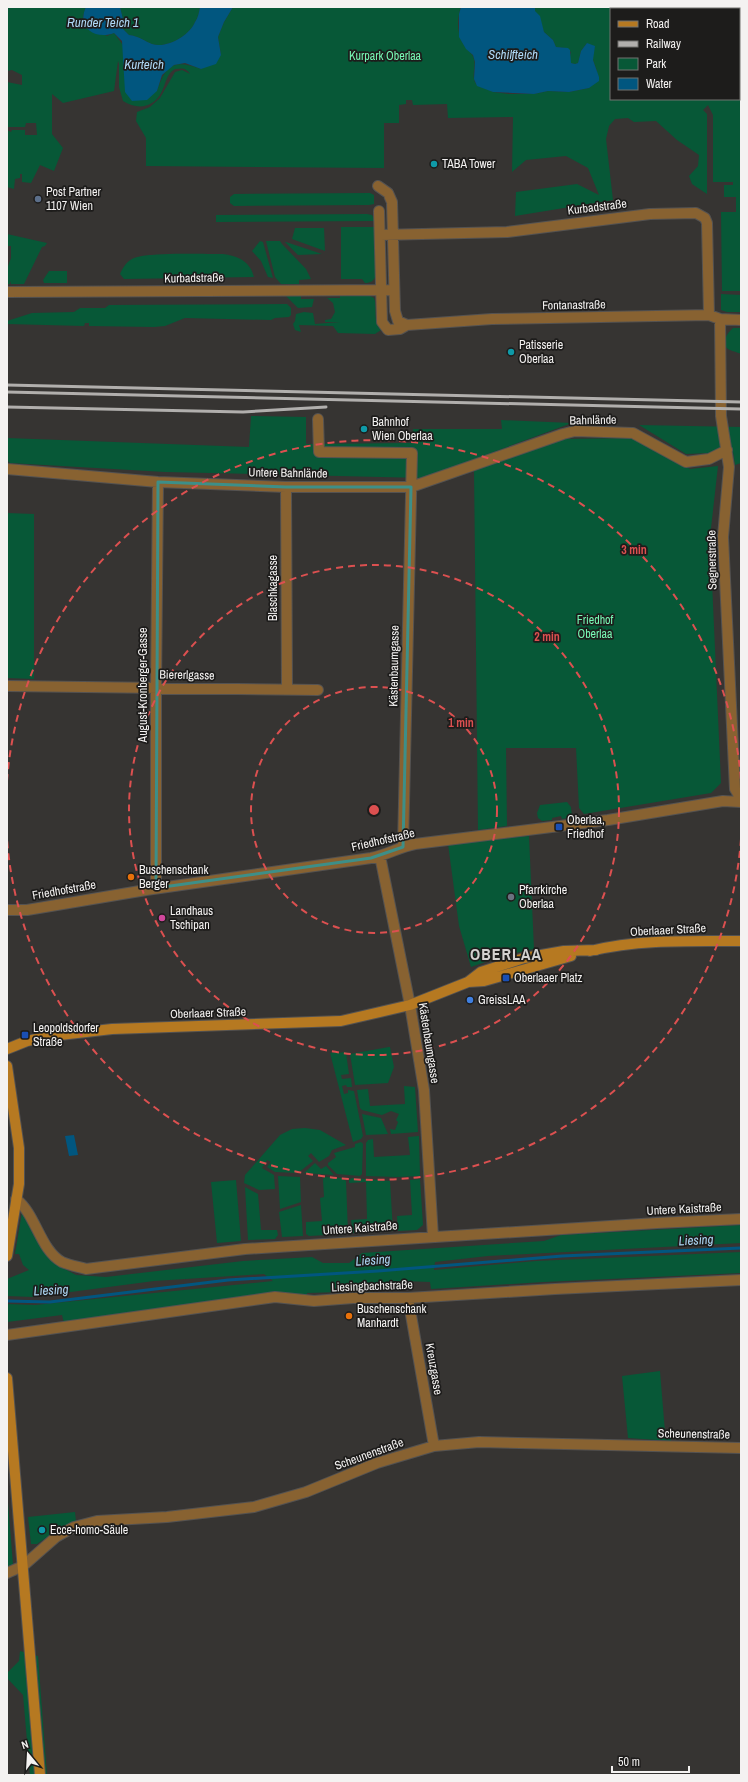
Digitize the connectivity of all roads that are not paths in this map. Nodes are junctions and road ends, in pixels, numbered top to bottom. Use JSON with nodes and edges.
{"nodes":[{"id":1,"x":378,"y":186,"type":"dead end"},
{"id":2,"x":379,"y":211,"type":"dead end"},
{"id":3,"x":394,"y":234,"type":"junction"},
{"id":4,"x":380,"y":235,"type":"junction"},
{"id":5,"x":381,"y":290,"type":"junction"},
{"id":6,"x":394,"y":290,"type":"junction"},
{"id":7,"x":7,"y":292,"type":"edge"},
{"id":8,"x":709,"y":315,"type":"junction"},
{"id":9,"x":720,"y":319,"type":"junction"},
{"id":10,"x":741,"y":320,"type":"edge"},
{"id":11,"x":407,"y":325,"type":"junction"},
{"id":12,"x":318,"y":419,"type":"dead end"},
{"id":13,"x":727,"y":450,"type":"junction"},
{"id":14,"x":7,"y":470,"type":"edge"},
{"id":15,"x":158,"y":482,"type":"junction"},
{"id":16,"x":286,"y":487,"type":"junction"},
{"id":17,"x":411,"y":487,"type":"junction"},
{"id":18,"x":7,"y":686,"type":"edge"},
{"id":19,"x":156,"y":688,"type":"junction"},
{"id":20,"x":287,"y":689,"type":"junction"},
{"id":21,"x":318,"y":690,"type":"dead end"},
{"id":22,"x":741,"y":799,"type":"edge"},
{"id":23,"x":741,"y":802,"type":"edge"},
{"id":24,"x":403,"y":846,"type":"junction"},
{"id":25,"x":380,"y":856,"type":"junction"},
{"id":26,"x":156,"y":888,"type":"junction"},
{"id":27,"x":7,"y":910,"type":"edge"},
{"id":28,"x":741,"y":941,"type":"edge"},
{"id":29,"x":410,"y":1006,"type":"junction"},
{"id":30,"x":7,"y":1049,"type":"edge"},
{"id":31,"x":7,"y":1066,"type":"edge"},
{"id":32,"x":16,"y":1199,"type":"junction"},
{"id":33,"x":741,"y":1219,"type":"edge"},
{"id":34,"x":433,"y":1236,"type":"junction"},
{"id":35,"x":7,"y":1256,"type":"edge"},
{"id":36,"x":741,"y":1280,"type":"edge"},
{"id":37,"x":408,"y":1298,"type":"junction"},
{"id":38,"x":7,"y":1335,"type":"edge"},
{"id":39,"x":7,"y":1378,"type":"edge"},
{"id":40,"x":434,"y":1446,"type":"junction"},
{"id":41,"x":741,"y":1448,"type":"edge"},
{"id":42,"x":23,"y":1566,"type":"junction"},
{"id":43,"x":7,"y":1573,"type":"edge"},
{"id":44,"x":40,"y":1775,"type":"edge"}],
"edges":[{"from":1,"to":3,"type":"street"},
{"from":2,"to":4,"type":"street"},
{"from":3,"to":4,"type":"street","name":"Kurbadstraße"},
{"from":3,"to":6,"type":"street"},
{"from":3,"to":8,"type":"street","name":"Kurbadstraße"},
{"from":4,"to":5,"type":"street"},
{"from":5,"to":6,"type":"street","name":"Kurbadstraße"},
{"from":5,"to":7,"type":"street","name":"Kurbadstraße"},
{"from":5,"to":11,"type":"street"},
{"from":6,"to":11,"type":"street"},
{"from":8,"to":9,"type":"street","name":"Fontanastraße"},
{"from":8,"to":11,"type":"street","name":"Fontanastraße"},
{"from":9,"to":10,"type":"street","name":"Fontanastraße"},
{"from":9,"to":13,"type":"street","name":"Segnerstraße"},
{"from":12,"to":17,"type":"street","name":"Untere Bahnlände"},
{"from":13,"to":17,"type":"street","name":"Bahnlände"},
{"from":13,"to":22,"type":"street","name":"Segnerstraße"},
{"from":14,"to":15,"type":"street","name":"Untere Bahnlände"},
{"from":15,"to":16,"type":"street","name":"Untere Bahnlände"},
{"from":15,"to":19,"type":"street","name":"August-Kronberger-Gasse"},
{"from":16,"to":17,"type":"street","name":"Untere Bahnlände"},
{"from":16,"to":20,"type":"street","name":"Blaschkagasse"},
{"from":17,"to":24,"type":"street","name":"Kästenbaumgasse"},
{"from":18,"to":19,"type":"street","name":"Biererlgasse"},
{"from":19,"to":20,"type":"street","name":"Biererlgasse"},
{"from":19,"to":26,"type":"street","name":"August-Kronberger-Gasse"},
{"from":20,"to":21,"type":"street","name":"Biererlgasse"},
{"from":23,"to":24,"type":"street","name":"Friedhofstraße"},
{"from":24,"to":25,"type":"street","name":"Friedhofstraße"},
{"from":25,"to":26,"type":"street","name":"Friedhofstraße"},
{"from":25,"to":29,"type":"street","name":"Kästenbaumgasse"},
{"from":26,"to":27,"type":"street","name":"Friedhofstraße"},
{"from":28,"to":29,"type":"main road","name":"Oberlaaer Straße"},
{"from":29,"to":30,"type":"main road","name":"Oberlaaer Straße"},
{"from":29,"to":34,"type":"street","name":"Kästenbaumgasse"},
{"from":31,"to":32,"type":"main road"},
{"from":32,"to":34,"type":"street","name":"Untere Kaistraße"},
{"from":32,"to":35,"type":"main road"},
{"from":33,"to":34,"type":"street","name":"Untere Kaistraße"},
{"from":36,"to":37,"type":"street","name":"Liesingbachstraße"},
{"from":37,"to":38,"type":"street","name":"Liesingbachstraße"},
{"from":37,"to":40,"type":"street","name":"Kreuzgasse"},
{"from":39,"to":42,"type":"main road"},
{"from":40,"to":41,"type":"street","name":"Scheunenstraße"},
{"from":40,"to":42,"type":"street","name":"Scheunenstraße"},
{"from":42,"to":43,"type":"street","name":"Scheunenstraße"},
{"from":42,"to":44,"type":"main road"}]}
